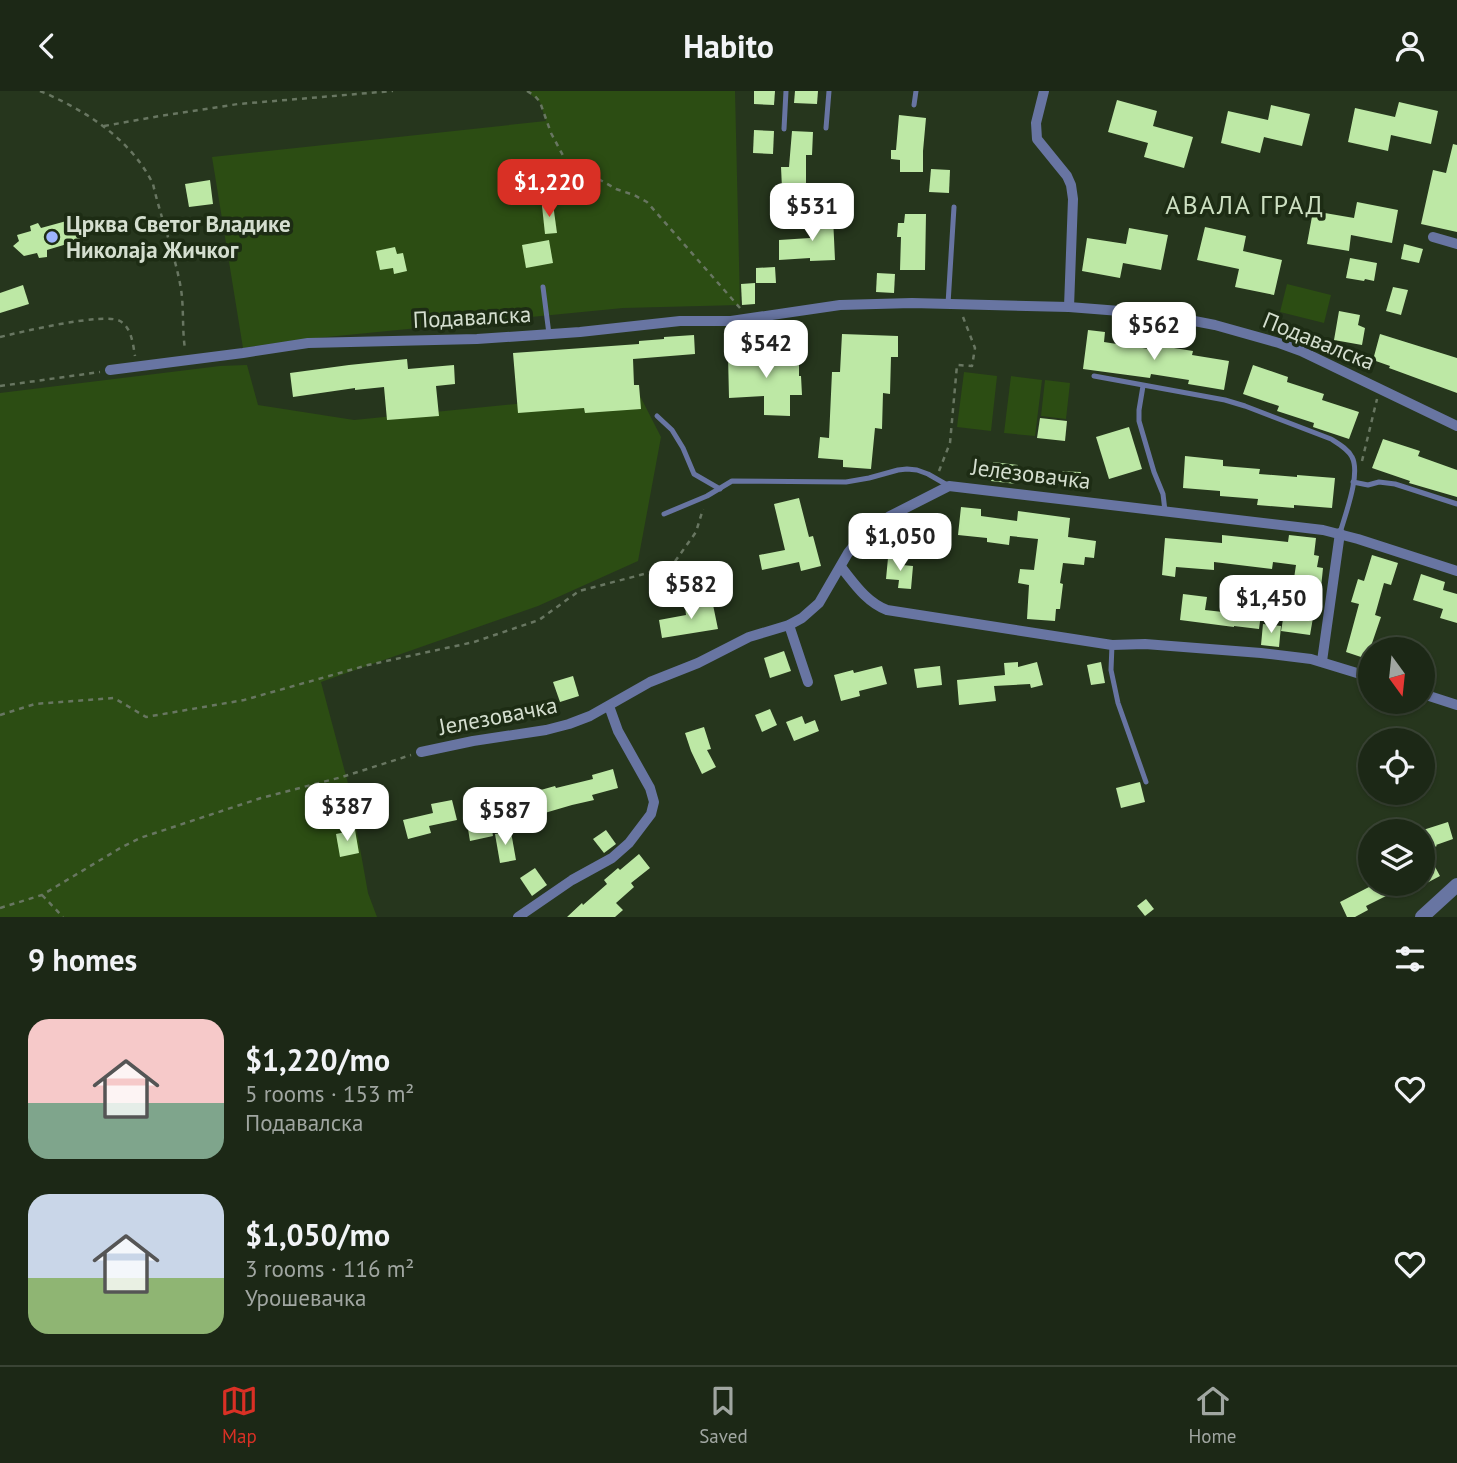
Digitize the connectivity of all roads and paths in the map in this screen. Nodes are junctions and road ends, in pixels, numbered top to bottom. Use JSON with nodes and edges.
{"nodes":[{"id":1,"x":40,"y":91,"type":"edge"},
{"id":2,"x":393,"y":91,"type":"edge"},
{"id":3,"x":527,"y":91,"type":"edge"},
{"id":4,"x":786,"y":91,"type":"edge"},
{"id":5,"x":829,"y":91,"type":"edge"},
{"id":6,"x":916,"y":91,"type":"edge"},
{"id":7,"x":1044,"y":91,"type":"edge"},
{"id":8,"x":914,"y":105,"type":"dead end"},
{"id":9,"x":104,"y":126,"type":"junction"},
{"id":10,"x":825,"y":128,"type":"dead end"},
{"id":11,"x":784,"y":129,"type":"dead end"},
{"id":12,"x":954,"y":207,"type":"dead end"},
{"id":13,"x":1433,"y":237,"type":"dead end"},
{"id":14,"x":1457,"y":244,"type":"edge"},
{"id":15,"x":543,"y":287,"type":"dead end"},
{"id":16,"x":948,"y":304,"type":"junction"},
{"id":17,"x":1069,"y":307,"type":"junction"},
{"id":18,"x":749,"y":319,"type":"junction"},
{"id":19,"x":549,"y":334,"type":"junction"},
{"id":20,"x":0,"y":337,"type":"edge"},
{"id":21,"x":187,"y":359,"type":"junction"},
{"id":22,"x":136,"y":366,"type":"junction"},
{"id":23,"x":110,"y":370,"type":"joint"},
{"id":24,"x":1094,"y":376,"type":"dead end"},
{"id":25,"x":0,"y":386,"type":"edge"},
{"id":26,"x":1143,"y":386,"type":"junction"},
{"id":27,"x":1380,"y":389,"type":"junction"},
{"id":28,"x":657,"y":416,"type":"dead end"},
{"id":29,"x":1457,"y":426,"type":"edge"},
{"id":30,"x":1365,"y":447,"type":"dead end"},
{"id":31,"x":936,"y":478,"type":"junction"},
{"id":32,"x":1353,"y":482,"type":"junction"},
{"id":33,"x":949,"y":486,"type":"junction"},
{"id":34,"x":720,"y":489,"type":"junction"},
{"id":35,"x":707,"y":496,"type":"junction"},
{"id":36,"x":1457,"y":504,"type":"edge"},
{"id":37,"x":1165,"y":511,"type":"junction"},
{"id":38,"x":664,"y":514,"type":"dead end"},
{"id":39,"x":1340,"y":533,"type":"junction"},
{"id":40,"x":841,"y":567,"type":"junction"},
{"id":41,"x":1457,"y":571,"type":"edge"},
{"id":42,"x":789,"y":625,"type":"junction"},
{"id":43,"x":1112,"y":645,"type":"junction"},
{"id":44,"x":1322,"y":661,"type":"junction"},
{"id":45,"x":1358,"y":673,"type":"edge"},
{"id":46,"x":808,"y":682,"type":"dead end"},
{"id":47,"x":1435,"y":698,"type":"edge"},
{"id":48,"x":1457,"y":705,"type":"edge"},
{"id":49,"x":609,"y":706,"type":"junction"},
{"id":50,"x":0,"y":715,"type":"edge"},
{"id":51,"x":421,"y":752,"type":"joint"},
{"id":52,"x":1146,"y":782,"type":"dead end"},
{"id":53,"x":1457,"y":885,"type":"edge"},
{"id":54,"x":42,"y":895,"type":"junction"},
{"id":55,"x":0,"y":908,"type":"edge"},
{"id":56,"x":63,"y":917,"type":"edge"},
{"id":57,"x":519,"y":917,"type":"edge"},
{"id":58,"x":1422,"y":917,"type":"edge"}],
"edges":[{"from":1,"to":9,"type":"path"},
{"from":2,"to":9,"type":"path"},
{"from":3,"to":18,"type":"path"},
{"from":4,"to":11,"type":"lane"},
{"from":5,"to":10,"type":"lane"},
{"from":6,"to":8,"type":"lane"},
{"from":7,"to":17,"type":"street"},
{"from":9,"to":21,"type":"path"},
{"from":12,"to":16,"type":"lane"},
{"from":13,"to":14,"type":"street"},
{"from":15,"to":19,"type":"lane"},
{"from":16,"to":17,"type":"street","name":"Подавалска"},
{"from":16,"to":18,"type":"street","name":"Подавалска"},
{"from":16,"to":31,"type":"path"},
{"from":17,"to":27,"type":"street","name":"Подавалска"},
{"from":18,"to":19,"type":"street","name":"Подавалска"},
{"from":19,"to":21,"type":"street","name":"Подавалска"},
{"from":20,"to":22,"type":"path"},
{"from":21,"to":22,"type":"street","name":"Подавалска"},
{"from":22,"to":23,"type":"street","name":"Подавалска"},
{"from":23,"to":25,"type":"path"},
{"from":24,"to":26,"type":"lane"},
{"from":26,"to":32,"type":"lane"},
{"from":26,"to":37,"type":"lane"},
{"from":27,"to":29,"type":"street","name":"Подавалска"},
{"from":27,"to":30,"type":"path"},
{"from":28,"to":34,"type":"lane"},
{"from":31,"to":33,"type":"lane"},
{"from":31,"to":34,"type":"lane"},
{"from":32,"to":36,"type":"lane"},
{"from":32,"to":39,"type":"lane"},
{"from":33,"to":37,"type":"street","name":"Јелезовачка"},
{"from":33,"to":40,"type":"street","name":"Јелезовачка"},
{"from":34,"to":35,"type":"lane"},
{"from":35,"to":38,"type":"lane"},
{"from":35,"to":50,"type":"path"},
{"from":37,"to":39,"type":"street","name":"Јелезовачка"},
{"from":39,"to":41,"type":"street","name":"Јелезовачка"},
{"from":39,"to":44,"type":"street"},
{"from":40,"to":42,"type":"street","name":"Јелезовачка"},
{"from":40,"to":43,"type":"street"},
{"from":42,"to":46,"type":"street"},
{"from":42,"to":49,"type":"street","name":"Јелезовачка"},
{"from":43,"to":44,"type":"street"},
{"from":43,"to":52,"type":"lane"},
{"from":44,"to":45,"type":"street"},
{"from":47,"to":48,"type":"street"},
{"from":49,"to":51,"type":"street","name":"Јелезовачка"},
{"from":49,"to":57,"type":"street"},
{"from":51,"to":54,"type":"path"},
{"from":53,"to":58,"type":"street"},
{"from":54,"to":55,"type":"path"},
{"from":54,"to":56,"type":"path"}]}
